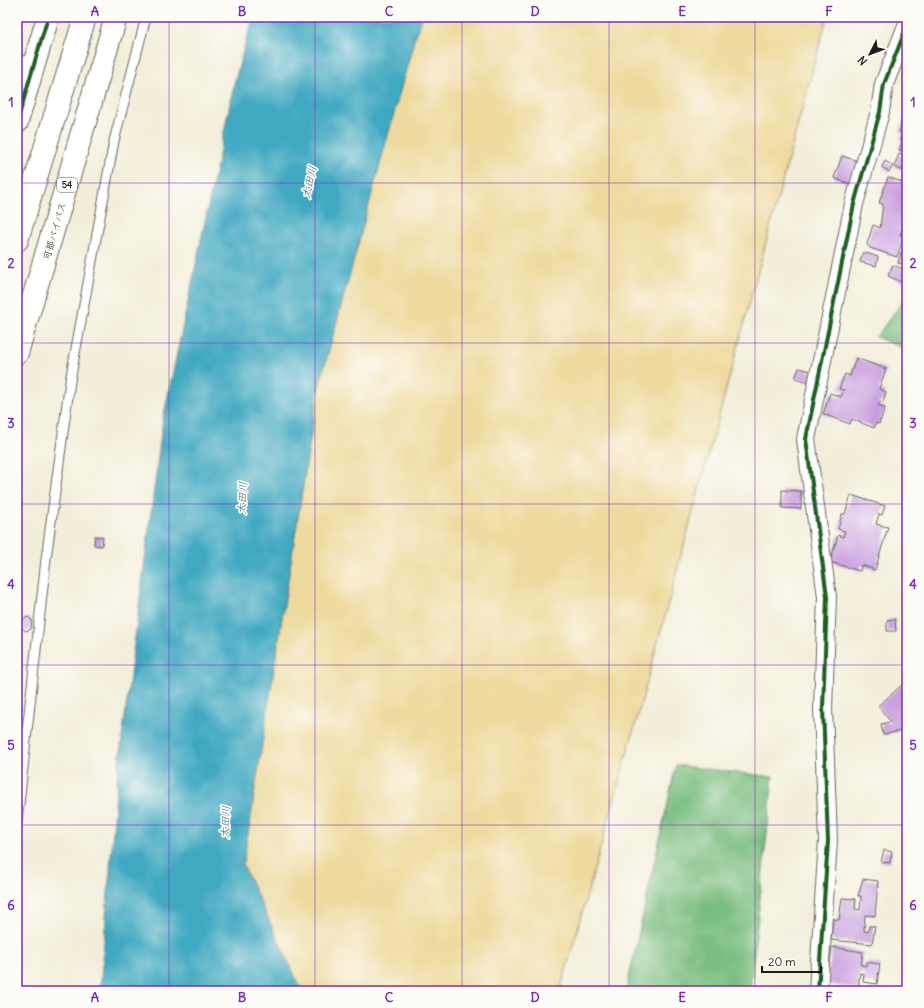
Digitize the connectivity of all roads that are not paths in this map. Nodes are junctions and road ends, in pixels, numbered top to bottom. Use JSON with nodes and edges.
{"nodes":[{"id":1,"x":48,"y":17,"type":"edge"},
{"id":2,"x":85,"y":17,"type":"edge"},
{"id":3,"x":116,"y":17,"type":"edge"},
{"id":4,"x":146,"y":17,"type":"edge"},
{"id":5,"x":907,"y":26,"type":"edge"},
{"id":6,"x":24,"y":67,"type":"edge"},
{"id":7,"x":17,"y":122,"type":"edge"},
{"id":8,"x":17,"y":240,"type":"edge"},
{"id":9,"x":17,"y":353,"type":"edge"},
{"id":10,"x":17,"y":822,"type":"edge"},
{"id":11,"x":818,"y":991,"type":"edge"}],
"edges":[{"from":1,"to":6,"type":"main road"},
{"from":2,"to":8,"type":"main road"},
{"from":3,"to":9,"type":"main road","name":"可部バイパス","number":"54"},
{"from":4,"to":10,"type":"lane"},
{"from":5,"to":11,"type":"street"},
{"from":6,"to":7,"type":"main road"}]}
